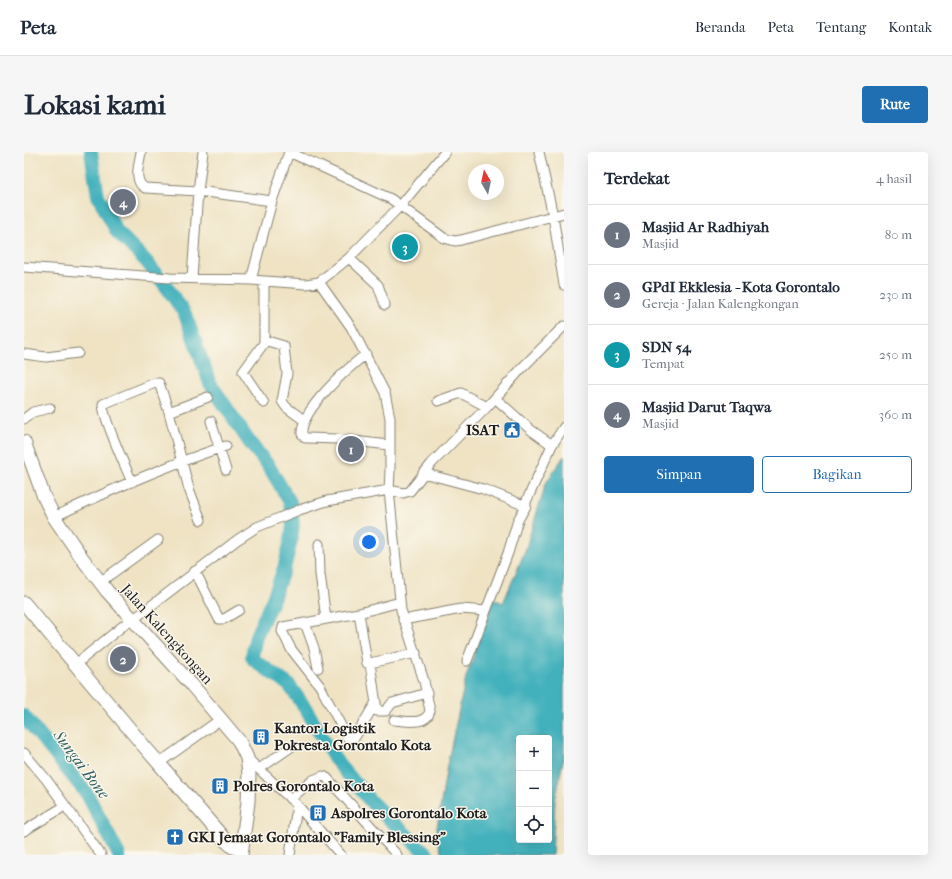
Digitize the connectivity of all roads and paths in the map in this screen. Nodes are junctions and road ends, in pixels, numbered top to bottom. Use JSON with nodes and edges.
{"nodes":[{"id":1,"x":141,"y":152,"type":"edge"},
{"id":2,"x":203,"y":152,"type":"edge"},
{"id":3,"x":289,"y":152,"type":"edge"},
{"id":4,"x":445,"y":152,"type":"edge"},
{"id":5,"x":539,"y":152,"type":"edge"},
{"id":6,"x":198,"y":191,"type":"junction"},
{"id":7,"x":272,"y":201,"type":"junction"},
{"id":8,"x":401,"y":205,"type":"junction"},
{"id":9,"x":564,"y":213,"type":"edge"},
{"id":10,"x":553,"y":216,"type":"junction"},
{"id":11,"x":349,"y":258,"type":"junction"},
{"id":12,"x":24,"y":267,"type":"edge"},
{"id":13,"x":192,"y":278,"type":"junction"},
{"id":14,"x":251,"y":280,"type":"junction"},
{"id":15,"x":264,"y":281,"type":"junction"},
{"id":16,"x":319,"y":282,"type":"junction"},
{"id":17,"x":564,"y":285,"type":"edge"},
{"id":18,"x":385,"y":305,"type":"dead end"},
{"id":19,"x":564,"y":326,"type":"edge"},
{"id":20,"x":264,"y":340,"type":"junction"},
{"id":21,"x":78,"y":353,"type":"dead end"},
{"id":22,"x":24,"y":354,"type":"edge"},
{"id":23,"x":366,"y":354,"type":"junction"},
{"id":24,"x":208,"y":397,"type":"dead end"},
{"id":25,"x":495,"y":398,"type":"junction"},
{"id":26,"x":438,"y":401,"type":"dead end"},
{"id":27,"x":264,"y":403,"type":"dead end"},
{"id":28,"x":487,"y":407,"type":"junction"},
{"id":29,"x":50,"y":408,"type":"dead end"},
{"id":30,"x":169,"y":412,"type":"junction"},
{"id":31,"x":24,"y":419,"type":"edge"},
{"id":32,"x":304,"y":420,"type":"junction"},
{"id":33,"x":211,"y":421,"type":"dead end"},
{"id":34,"x":564,"y":428,"type":"edge"},
{"id":35,"x":24,"y":442,"type":"edge"},
{"id":36,"x":389,"y":445,"type":"junction"},
{"id":37,"x":552,"y":445,"type":"junction"},
{"id":38,"x":223,"y":447,"type":"junction"},
{"id":39,"x":182,"y":462,"type":"junction"},
{"id":40,"x":226,"y":470,"type":"dead end"},
{"id":41,"x":423,"y":473,"type":"junction"},
{"id":42,"x":132,"y":482,"type":"junction"},
{"id":43,"x":389,"y":490,"type":"junction"},
{"id":44,"x":526,"y":506,"type":"junction"},
{"id":45,"x":54,"y":517,"type":"junction"},
{"id":46,"x":201,"y":520,"type":"dead end"},
{"id":47,"x":158,"y":540,"type":"dead end"},
{"id":48,"x":319,"y":544,"type":"dead end"},
{"id":49,"x":195,"y":571,"type":"junction"},
{"id":50,"x":100,"y":582,"type":"junction"},
{"id":51,"x":400,"y":602,"type":"junction"},
{"id":52,"x":24,"y":603,"type":"edge"},
{"id":53,"x":239,"y":610,"type":"dead end"},
{"id":54,"x":486,"y":611,"type":"junction"},
{"id":55,"x":359,"y":613,"type":"junction"},
{"id":56,"x":133,"y":619,"type":"junction"},
{"id":57,"x":326,"y":619,"type":"junction"},
{"id":58,"x":403,"y":620,"type":"junction"},
{"id":59,"x":305,"y":623,"type":"junction"},
{"id":60,"x":416,"y":653,"type":"junction"},
{"id":61,"x":467,"y":661,"type":"dead end"},
{"id":62,"x":370,"y":663,"type":"junction"},
{"id":63,"x":76,"y":664,"type":"junction"},
{"id":64,"x":318,"y":668,"type":"dead end"},
{"id":65,"x":427,"y":693,"type":"junction"},
{"id":66,"x":376,"y":702,"type":"junction"},
{"id":67,"x":222,"y":719,"type":"junction"},
{"id":68,"x":394,"y":720,"type":"dead end"},
{"id":69,"x":292,"y":747,"type":"dead end"},
{"id":70,"x":24,"y":753,"type":"edge"},
{"id":71,"x":247,"y":758,"type":"junction"},
{"id":72,"x":159,"y":763,"type":"junction"},
{"id":73,"x":259,"y":770,"type":"junction"},
{"id":74,"x":293,"y":802,"type":"junction"},
{"id":75,"x":60,"y":809,"type":"dead end"},
{"id":76,"x":26,"y":827,"type":"edge"},
{"id":77,"x":242,"y":852,"type":"edge"},
{"id":78,"x":101,"y":855,"type":"edge"},
{"id":79,"x":290,"y":855,"type":"edge"},
{"id":80,"x":341,"y":855,"type":"edge"},
{"id":81,"x":397,"y":855,"type":"edge"}],
"edges":[{"from":1,"to":6,"type":"street"},
{"from":2,"to":6,"type":"street"},
{"from":3,"to":7,"type":"street"},
{"from":3,"to":8,"type":"street"},
{"from":4,"to":8,"type":"street"},
{"from":5,"to":10,"type":"street"},
{"from":6,"to":7,"type":"street"},
{"from":6,"to":13,"type":"street"},
{"from":7,"to":14,"type":"street"},
{"from":8,"to":10,"type":"street"},
{"from":8,"to":11,"type":"street"},
{"from":9,"to":10,"type":"street"},
{"from":10,"to":17,"type":"street"},
{"from":11,"to":16,"type":"street"},
{"from":11,"to":18,"type":"street"},
{"from":12,"to":13,"type":"street"},
{"from":13,"to":14,"type":"street"},
{"from":14,"to":15,"type":"street"},
{"from":15,"to":16,"type":"street"},
{"from":15,"to":20,"type":"street"},
{"from":16,"to":23,"type":"street"},
{"from":19,"to":25,"type":"street"},
{"from":20,"to":27,"type":"street"},
{"from":20,"to":32,"type":"street"},
{"from":21,"to":22,"type":"street"},
{"from":23,"to":32,"type":"street"},
{"from":23,"to":36,"type":"street"},
{"from":24,"to":30,"type":"street"},
{"from":25,"to":28,"type":"street"},
{"from":25,"to":37,"type":"street"},
{"from":26,"to":28,"type":"street"},
{"from":28,"to":41,"type":"street"},
{"from":29,"to":31,"type":"street"},
{"from":30,"to":39,"type":"street"},
{"from":30,"to":42,"type":"street"},
{"from":32,"to":36,"type":"street"},
{"from":33,"to":38,"type":"street"},
{"from":34,"to":37,"type":"street"},
{"from":35,"to":45,"type":"highway","name":"Jalan Kalengkongan"},
{"from":36,"to":43,"type":"street"},
{"from":37,"to":44,"type":"street"},
{"from":38,"to":39,"type":"street"},
{"from":38,"to":40,"type":"street"},
{"from":39,"to":42,"type":"street"},
{"from":39,"to":46,"type":"street"},
{"from":41,"to":43,"type":"street"},
{"from":41,"to":44,"type":"street"},
{"from":42,"to":45,"type":"street"},
{"from":43,"to":49,"type":"street"},
{"from":43,"to":51,"type":"street"},
{"from":44,"to":54,"type":"street"},
{"from":45,"to":50,"type":"highway","name":"Jalan Kalengkongan"},
{"from":47,"to":50,"type":"street"},
{"from":48,"to":57,"type":"street"},
{"from":49,"to":53,"type":"street"},
{"from":49,"to":56,"type":"street"},
{"from":50,"to":56,"type":"highway","name":"Jalan Kalengkongan"},
{"from":51,"to":55,"type":"street"},
{"from":51,"to":58,"type":"street"},
{"from":52,"to":63,"type":"highway"},
{"from":54,"to":58,"type":"street"},
{"from":54,"to":61,"type":"street"},
{"from":55,"to":57,"type":"street"},
{"from":55,"to":62,"type":"street"},
{"from":56,"to":63,"type":"street"},
{"from":56,"to":67,"type":"highway","name":"Jalan Kalengkongan"},
{"from":57,"to":59,"type":"street"},
{"from":58,"to":60,"type":"street"},
{"from":59,"to":64,"type":"street"},
{"from":59,"to":66,"type":"street"},
{"from":60,"to":62,"type":"street"},
{"from":60,"to":65,"type":"street"},
{"from":62,"to":66,"type":"street"},
{"from":63,"to":72,"type":"highway"},
{"from":65,"to":66,"type":"street"},
{"from":65,"to":68,"type":"street"},
{"from":67,"to":71,"type":"highway","name":"Jalan Kalengkongan"},
{"from":67,"to":72,"type":"street"},
{"from":69,"to":73,"type":"street"},
{"from":70,"to":78,"type":"street"},
{"from":71,"to":73,"type":"street"},
{"from":71,"to":77,"type":"highway","name":"Jalan Kalengkongan"},
{"from":72,"to":77,"type":"highway"},
{"from":73,"to":74,"type":"street"},
{"from":74,"to":79,"type":"street"},
{"from":74,"to":80,"type":"street"},
{"from":74,"to":81,"type":"street"},
{"from":75,"to":76,"type":"street"}]}
